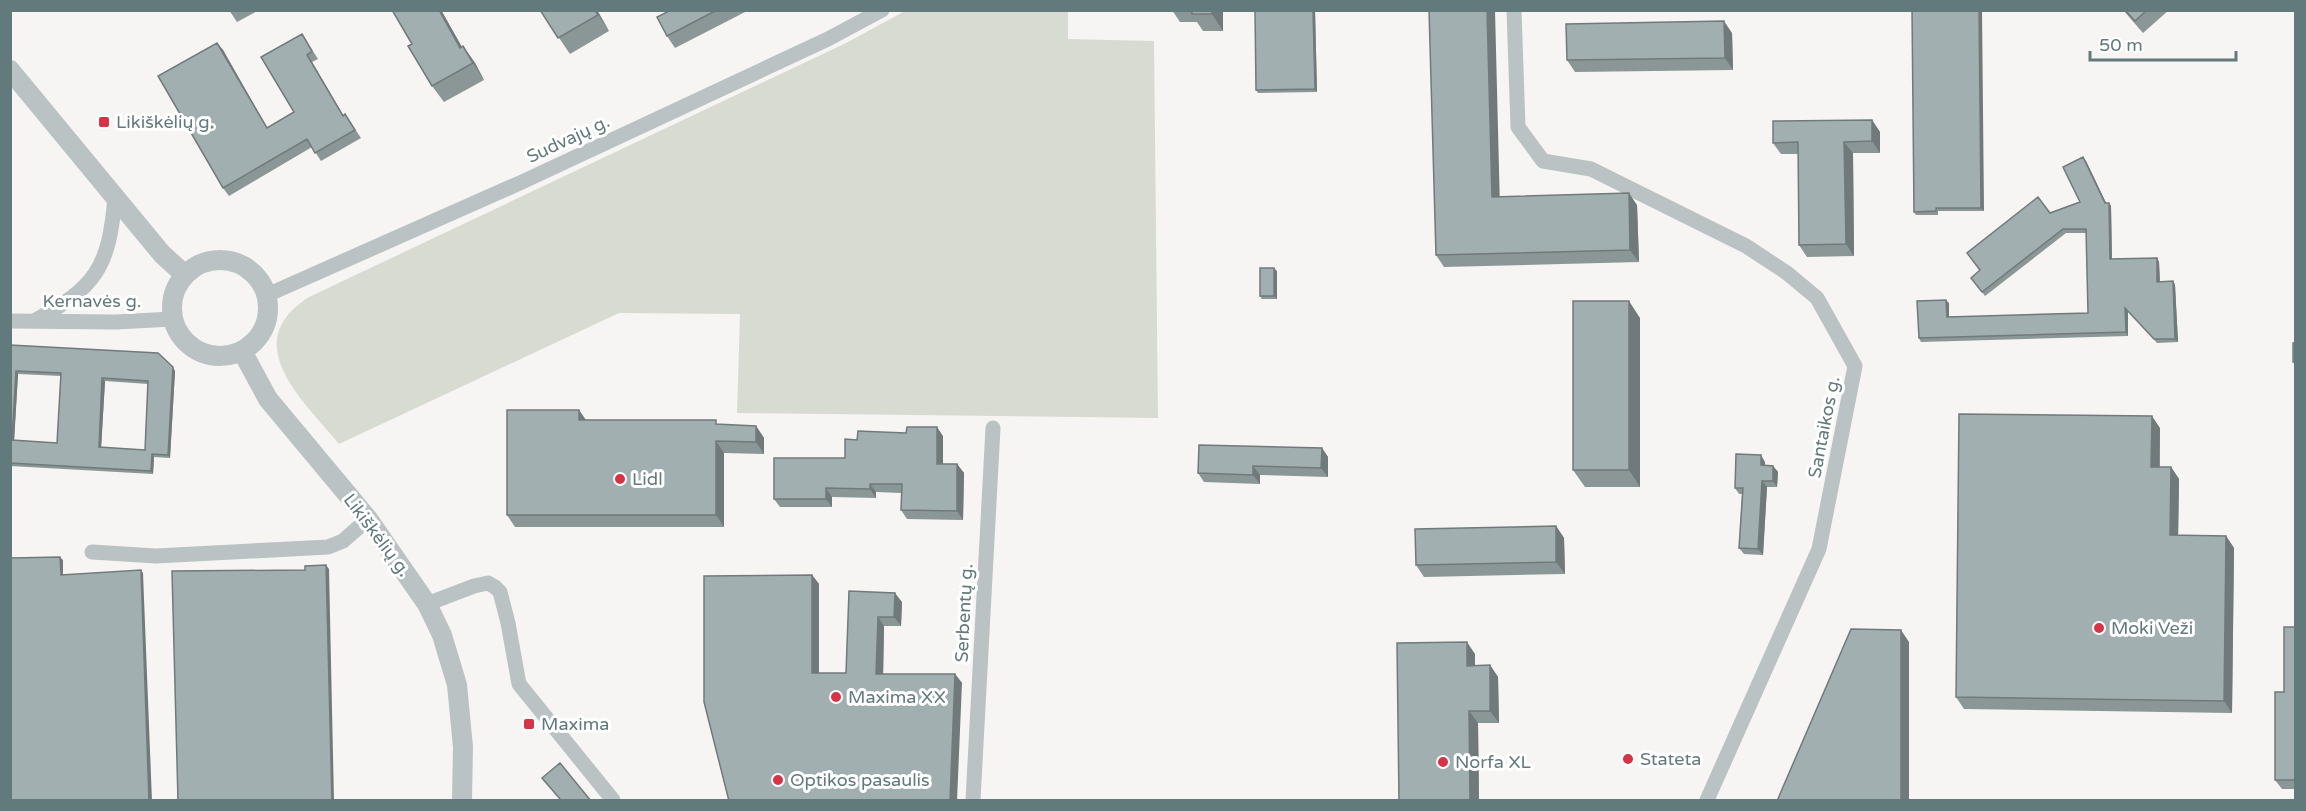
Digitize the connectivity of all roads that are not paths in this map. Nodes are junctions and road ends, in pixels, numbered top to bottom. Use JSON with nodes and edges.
{"nodes":[{"id":1,"x":882,"y":10,"type":"edge"},
{"id":2,"x":1514,"y":10,"type":"edge"},
{"id":3,"x":10,"y":70,"type":"edge"},
{"id":4,"x":115,"y":197,"type":"junction"},
{"id":5,"x":185,"y":275,"type":"junction"},
{"id":6,"x":267,"y":295,"type":"junction"},
{"id":7,"x":173,"y":319,"type":"junction"},
{"id":8,"x":10,"y":321,"type":"edge"},
{"id":9,"x":32,"y":321,"type":"junction"},
{"id":10,"x":242,"y":351,"type":"junction"},
{"id":11,"x":993,"y":428,"type":"dead end"},
{"id":12,"x":368,"y":519,"type":"junction"},
{"id":13,"x":92,"y":552,"type":"dead end"},
{"id":14,"x":427,"y":604,"type":"junction"},
{"id":15,"x":462,"y":801,"type":"edge"},
{"id":16,"x":613,"y":801,"type":"edge"},
{"id":17,"x":973,"y":801,"type":"edge"},
{"id":18,"x":1707,"y":801,"type":"edge"}],
"edges":[{"from":1,"to":6,"type":"street","name":"Sudvajų g."},
{"from":2,"to":18,"type":"street","name":"Santaikos g."},
{"from":3,"to":4,"type":"street"},
{"from":4,"to":5,"type":"street"},
{"from":4,"to":9,"type":"street"},
{"from":5,"to":6,"type":"street"},
{"from":5,"to":7,"type":"street"},
{"from":6,"to":10,"type":"street"},
{"from":7,"to":9,"type":"street","name":"Kernavės g."},
{"from":7,"to":10,"type":"street"},
{"from":8,"to":9,"type":"street","name":"Kernavės g."},
{"from":10,"to":12,"type":"street","name":"Likiškėlių g."},
{"from":11,"to":17,"type":"street","name":"Serbentų g."},
{"from":12,"to":13,"type":"street"},
{"from":12,"to":14,"type":"street","name":"Likiškėlių g."},
{"from":14,"to":15,"type":"street","name":"Likiškėlių g."},
{"from":14,"to":16,"type":"street"}]}
